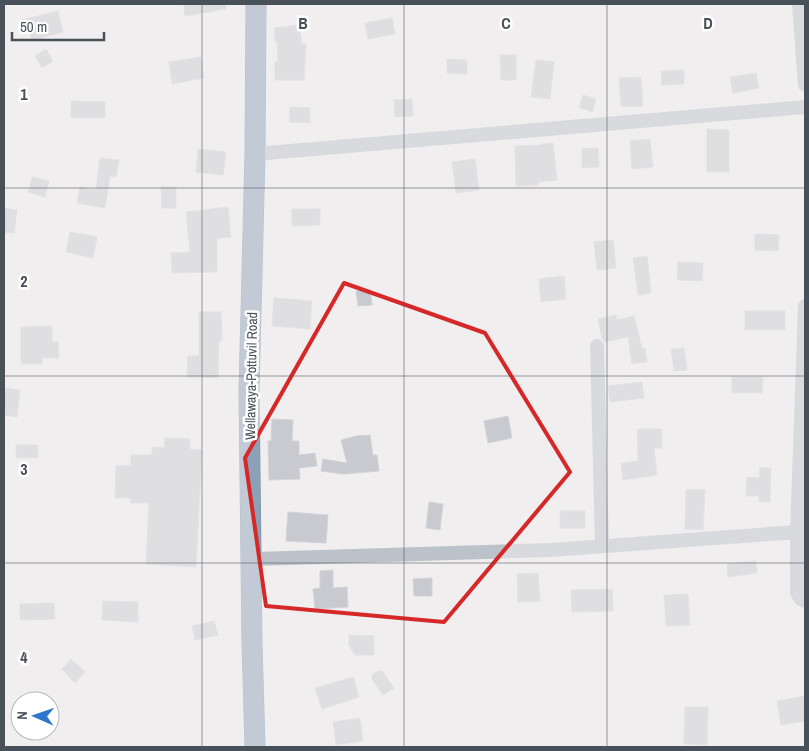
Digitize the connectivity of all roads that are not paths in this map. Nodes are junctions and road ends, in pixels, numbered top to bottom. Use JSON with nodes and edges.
{"nodes":[{"id":1,"x":256,"y":4,"type":"edge"},
{"id":2,"x":799,"y":4,"type":"edge"},
{"id":3,"x":805,"y":85,"type":"edge"},
{"id":4,"x":805,"y":107,"type":"edge"},
{"id":5,"x":255,"y":154,"type":"junction"},
{"id":6,"x":805,"y":306,"type":"edge"},
{"id":7,"x":597,"y":346,"type":"dead end"},
{"id":8,"x":803,"y":442,"type":"edge"},
{"id":9,"x":797,"y":532,"type":"junction"},
{"id":10,"x":602,"y":546,"type":"junction"},
{"id":11,"x":251,"y":559,"type":"junction"},
{"id":12,"x":805,"y":601,"type":"edge"},
{"id":13,"x":255,"y":747,"type":"edge"}],
"edges":[{"from":1,"to":5,"type":"highway","name":"Wellawaya-Pottuvil Road"},
{"from":2,"to":3,"type":"street"},
{"from":4,"to":5,"type":"street"},
{"from":5,"to":11,"type":"highway","name":"Wellawaya-Pottuvil Road"},
{"from":6,"to":8,"type":"street"},
{"from":7,"to":10,"type":"street"},
{"from":8,"to":9,"type":"street"},
{"from":9,"to":10,"type":"street"},
{"from":9,"to":12,"type":"street"},
{"from":10,"to":11,"type":"street"},
{"from":11,"to":13,"type":"highway","name":"Wellawaya-Pottuvil Road"}]}
